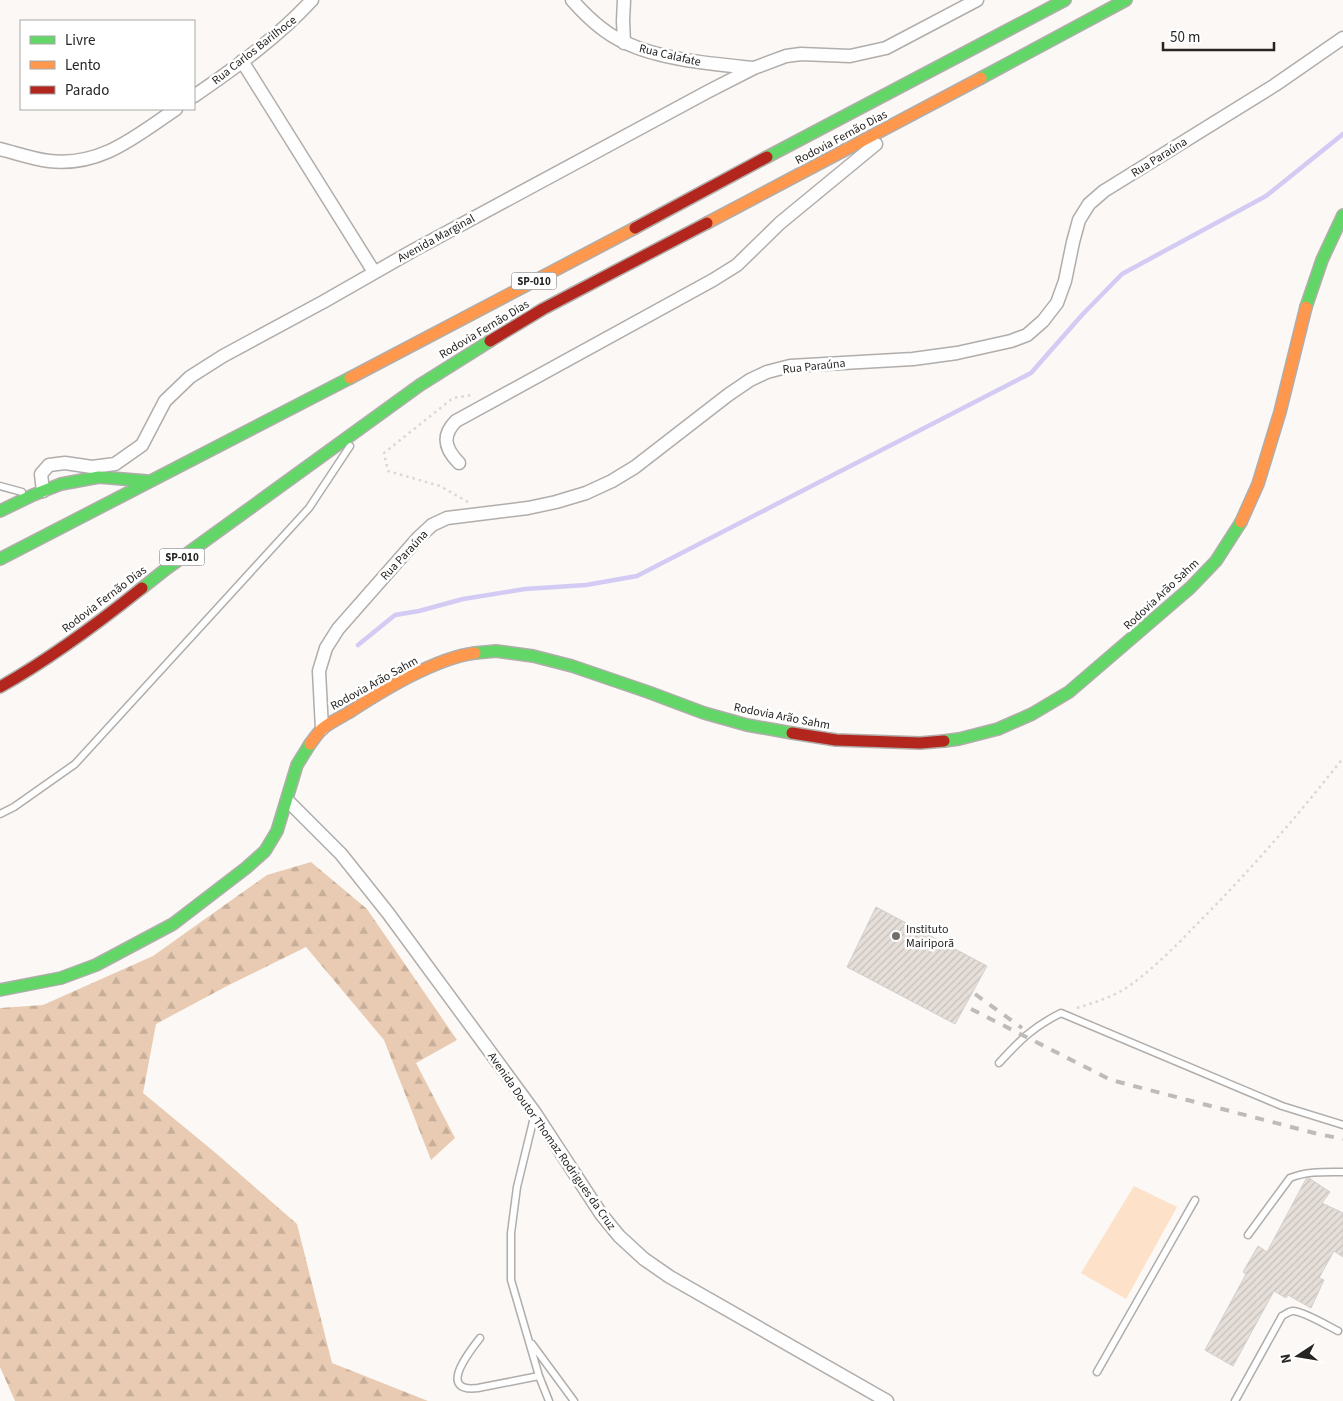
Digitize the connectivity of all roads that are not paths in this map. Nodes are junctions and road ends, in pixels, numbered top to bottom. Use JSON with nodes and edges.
{"nodes":[{"id":1,"x":312,"y":0,"type":"edge"},
{"id":2,"x":572,"y":0,"type":"edge"},
{"id":3,"x":624,"y":0,"type":"edge"},
{"id":4,"x":977,"y":0,"type":"edge"},
{"id":5,"x":1066,"y":0,"type":"edge"},
{"id":6,"x":1126,"y":0,"type":"edge"},
{"id":7,"x":1343,"y":38,"type":"edge"},
{"id":8,"x":624,"y":43,"type":"junction"},
{"id":9,"x":242,"y":61,"type":"junction"},
{"id":10,"x":754,"y":68,"type":"junction"},
{"id":11,"x":195,"y":95,"type":"edge"},
{"id":12,"x":175,"y":110,"type":"edge"},
{"id":13,"x":908,"y":118,"type":"junction"},
{"id":14,"x":0,"y":150,"type":"edge"},
{"id":15,"x":1343,"y":215,"type":"edge"},
{"id":16,"x":374,"y":272,"type":"junction"},
{"id":17,"x":364,"y":426,"type":"junction"},
{"id":18,"x":459,"y":463,"type":"dead end"},
{"id":19,"x":147,"y":482,"type":"junction"},
{"id":20,"x":0,"y":486,"type":"edge"},
{"id":21,"x":38,"y":493,"type":"junction"},
{"id":22,"x":0,"y":511,"type":"edge"},
{"id":23,"x":0,"y":559,"type":"edge"},
{"id":24,"x":0,"y":687,"type":"edge"},
{"id":25,"x":322,"y":729,"type":"junction"},
{"id":26,"x":288,"y":800,"type":"junction"},
{"id":27,"x":0,"y":814,"type":"edge"},
{"id":28,"x":0,"y":990,"type":"edge"},
{"id":29,"x":999,"y":1063,"type":"dead end"},
{"id":30,"x":535,"y":1113,"type":"junction"},
{"id":31,"x":1343,"y":1125,"type":"edge"},
{"id":32,"x":1343,"y":1172,"type":"edge"},
{"id":33,"x":1195,"y":1200,"type":"dead end"},
{"id":34,"x":1248,"y":1235,"type":"dead end"},
{"id":35,"x":1338,"y":1330,"type":"dead end"},
{"id":36,"x":480,"y":1338,"type":"dead end"},
{"id":37,"x":528,"y":1339,"type":"junction"},
{"id":38,"x":1096,"y":1372,"type":"dead end"},
{"id":39,"x":539,"y":1376,"type":"junction"},
{"id":40,"x":549,"y":1401,"type":"edge"},
{"id":41,"x":574,"y":1401,"type":"edge"},
{"id":42,"x":887,"y":1401,"type":"edge"},
{"id":43,"x":1235,"y":1401,"type":"edge"}],
"edges":[{"from":1,"to":9,"type":"street","name":"Rua Carlos Barilhoce"},
{"from":2,"to":8,"type":"street","name":"Rua Calafate"},
{"from":3,"to":8,"type":"street"},
{"from":4,"to":10,"type":"street","name":"Avenida Marginal"},
{"from":5,"to":19,"type":"main road","name":"Rodovia Fernão Dias","number":"SP-010"},
{"from":6,"to":13,"type":"main road","name":"Rodovia Fernão Dias","number":"SP-010"},
{"from":7,"to":25,"type":"street","name":"Rua Paraúna"},
{"from":8,"to":10,"type":"street","name":"Rua Calafate"},
{"from":9,"to":11,"type":"street","name":"Rua Carlos Barilhoce"},
{"from":9,"to":16,"type":"street"},
{"from":10,"to":16,"type":"street","name":"Avenida Marginal"},
{"from":12,"to":14,"type":"street"},
{"from":13,"to":17,"type":"main road","name":"Rodovia Fernão Dias","number":"SP-010"},
{"from":13,"to":18,"type":"street"},
{"from":15,"to":25,"type":"main road","name":"Rodovia Arão Sahm"},
{"from":16,"to":21,"type":"street","name":"Avenida Marginal"},
{"from":17,"to":24,"type":"main road","name":"Rodovia Fernão Dias","number":"SP-010"},
{"from":17,"to":27,"type":"lane"},
{"from":19,"to":21,"type":"main road"},
{"from":19,"to":23,"type":"main road","name":"Rodovia Fernão Dias","number":"SP-010"},
{"from":20,"to":21,"type":"lane"},
{"from":21,"to":22,"type":"main road"},
{"from":25,"to":26,"type":"main road","name":"Rodovia Arão Sahm"},
{"from":26,"to":28,"type":"main road","name":"Rodovia Arão Sahm"},
{"from":26,"to":30,"type":"street","name":"Avenida Doutor Thomaz Rodrigues da Cruz"},
{"from":29,"to":31,"type":"lane"},
{"from":30,"to":37,"type":"lane"},
{"from":30,"to":42,"type":"street","name":"Avenida Doutor Thomaz Rodrigues da Cruz"},
{"from":32,"to":34,"type":"lane"},
{"from":33,"to":38,"type":"lane"},
{"from":35,"to":43,"type":"lane"},
{"from":36,"to":39,"type":"lane"},
{"from":37,"to":39,"type":"lane"},
{"from":37,"to":41,"type":"lane"},
{"from":39,"to":40,"type":"lane"}]}
